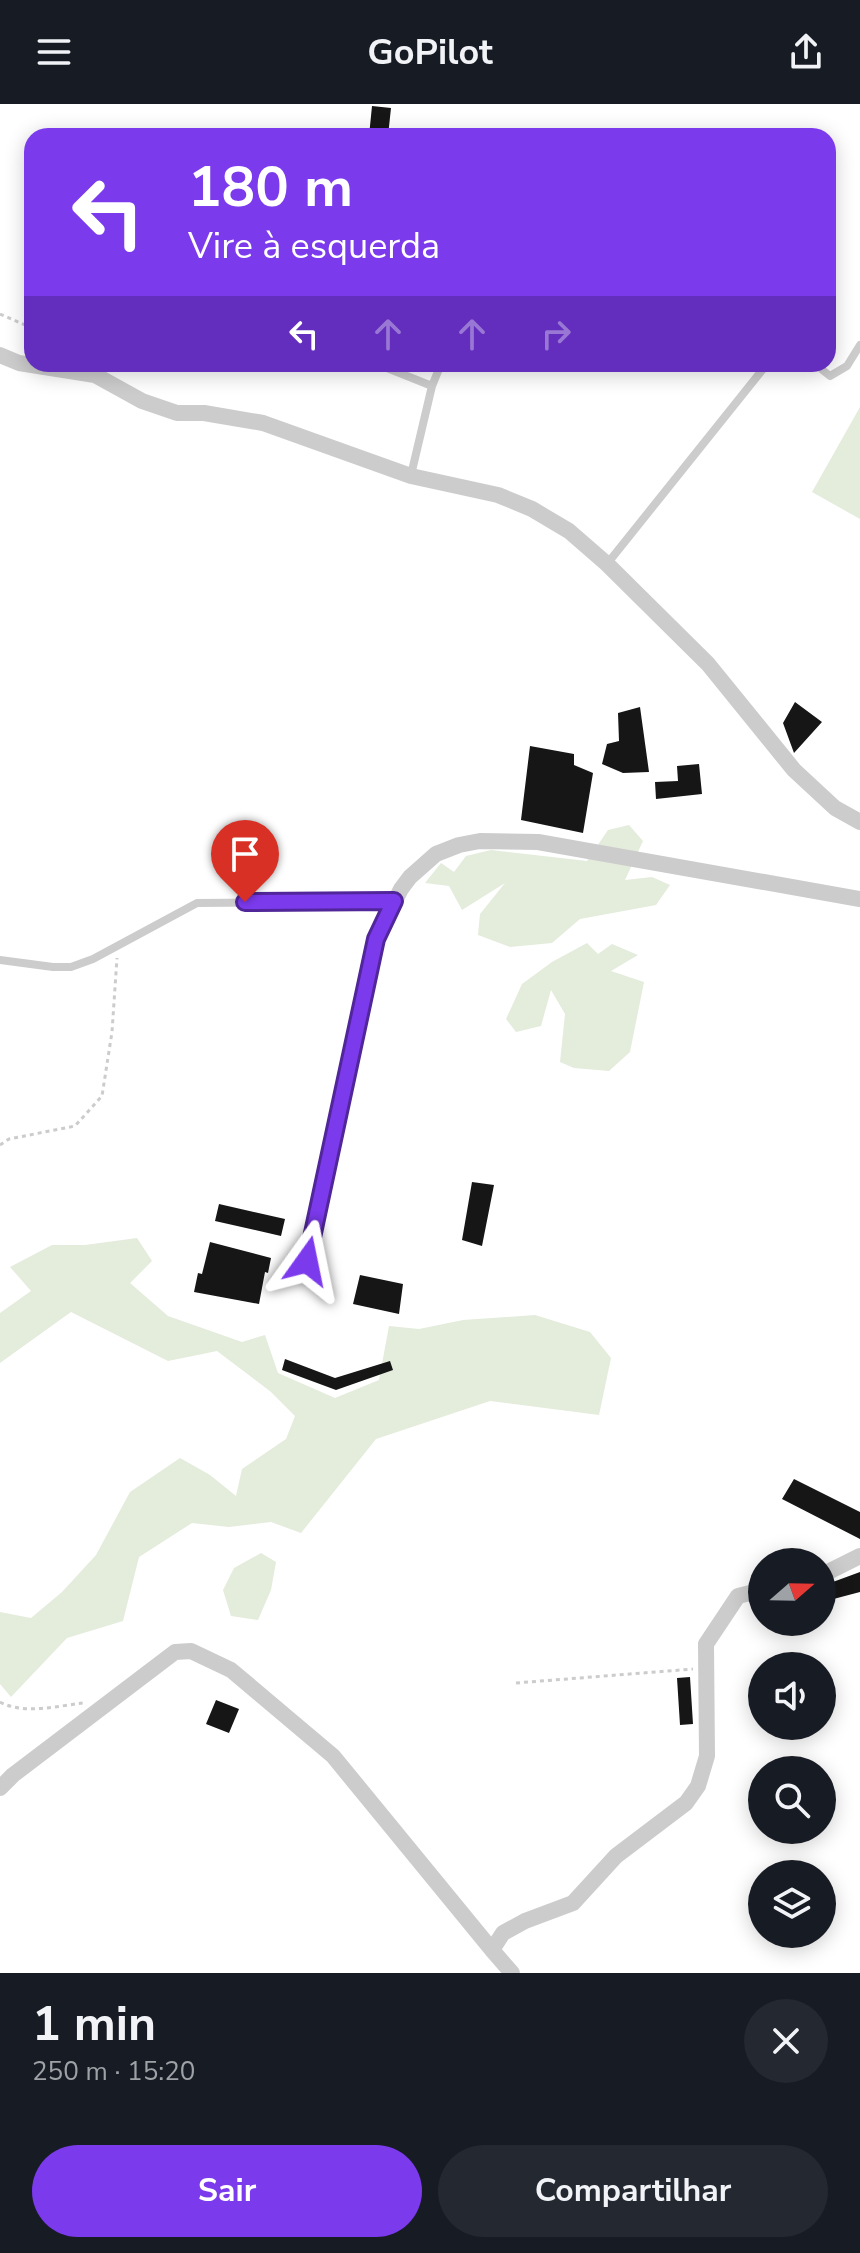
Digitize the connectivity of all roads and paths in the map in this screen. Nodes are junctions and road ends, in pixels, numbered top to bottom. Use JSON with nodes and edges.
{"nodes":[{"id":1,"x":0,"y":314,"type":"edge"},
{"id":2,"x":24,"y":324,"type":"edge"},
{"id":3,"x":860,"y":345,"type":"edge"},
{"id":4,"x":0,"y":355,"type":"edge"},
{"id":5,"x":24,"y":364,"type":"edge"},
{"id":6,"x":76,"y":372,"type":"edge"},
{"id":7,"x":397,"y":372,"type":"edge"},
{"id":8,"x":438,"y":372,"type":"edge"},
{"id":9,"x":761,"y":372,"type":"edge"},
{"id":10,"x":825,"y":372,"type":"edge"},
{"id":11,"x":432,"y":386,"type":"junction"},
{"id":12,"x":411,"y":476,"type":"junction"},
{"id":13,"x":607,"y":564,"type":"junction"},
{"id":14,"x":860,"y":822,"type":"edge"},
{"id":15,"x":860,"y":899,"type":"edge"},
{"id":16,"x":394,"y":901,"type":"junction"},
{"id":17,"x":118,"y":947,"type":"junction"},
{"id":18,"x":0,"y":960,"type":"edge"},
{"id":19,"x":0,"y":1145,"type":"edge"},
{"id":20,"x":307,"y":1261,"type":"dead end"},
{"id":21,"x":860,"y":1556,"type":"edge"},
{"id":22,"x":836,"y":1568,"type":"edge"},
{"id":23,"x":748,"y":1594,"type":"edge"},
{"id":24,"x":704,"y":1668,"type":"junction"},
{"id":25,"x":516,"y":1683,"type":"dead end"},
{"id":26,"x":0,"y":1702,"type":"edge"},
{"id":27,"x":87,"y":1703,"type":"dead end"},
{"id":28,"x":0,"y":1788,"type":"edge"},
{"id":29,"x":492,"y":1950,"type":"junction"},
{"id":30,"x":512,"y":1973,"type":"edge"}],
"edges":[{"from":1,"to":2,"type":"path"},
{"from":3,"to":10,"type":"lane"},
{"from":4,"to":5,"type":"street"},
{"from":6,"to":12,"type":"street"},
{"from":7,"to":11,"type":"lane"},
{"from":8,"to":11,"type":"lane"},
{"from":9,"to":13,"type":"lane"},
{"from":11,"to":12,"type":"lane"},
{"from":12,"to":13,"type":"street"},
{"from":13,"to":14,"type":"street"},
{"from":15,"to":16,"type":"street"},
{"from":16,"to":17,"type":"lane"},
{"from":16,"to":20,"type":"street"},
{"from":17,"to":18,"type":"lane"},
{"from":17,"to":19,"type":"path"},
{"from":21,"to":22,"type":"street"},
{"from":23,"to":24,"type":"street"},
{"from":24,"to":25,"type":"path"},
{"from":24,"to":29,"type":"street"},
{"from":26,"to":27,"type":"path"},
{"from":28,"to":29,"type":"street"},
{"from":29,"to":30,"type":"street"}]}
